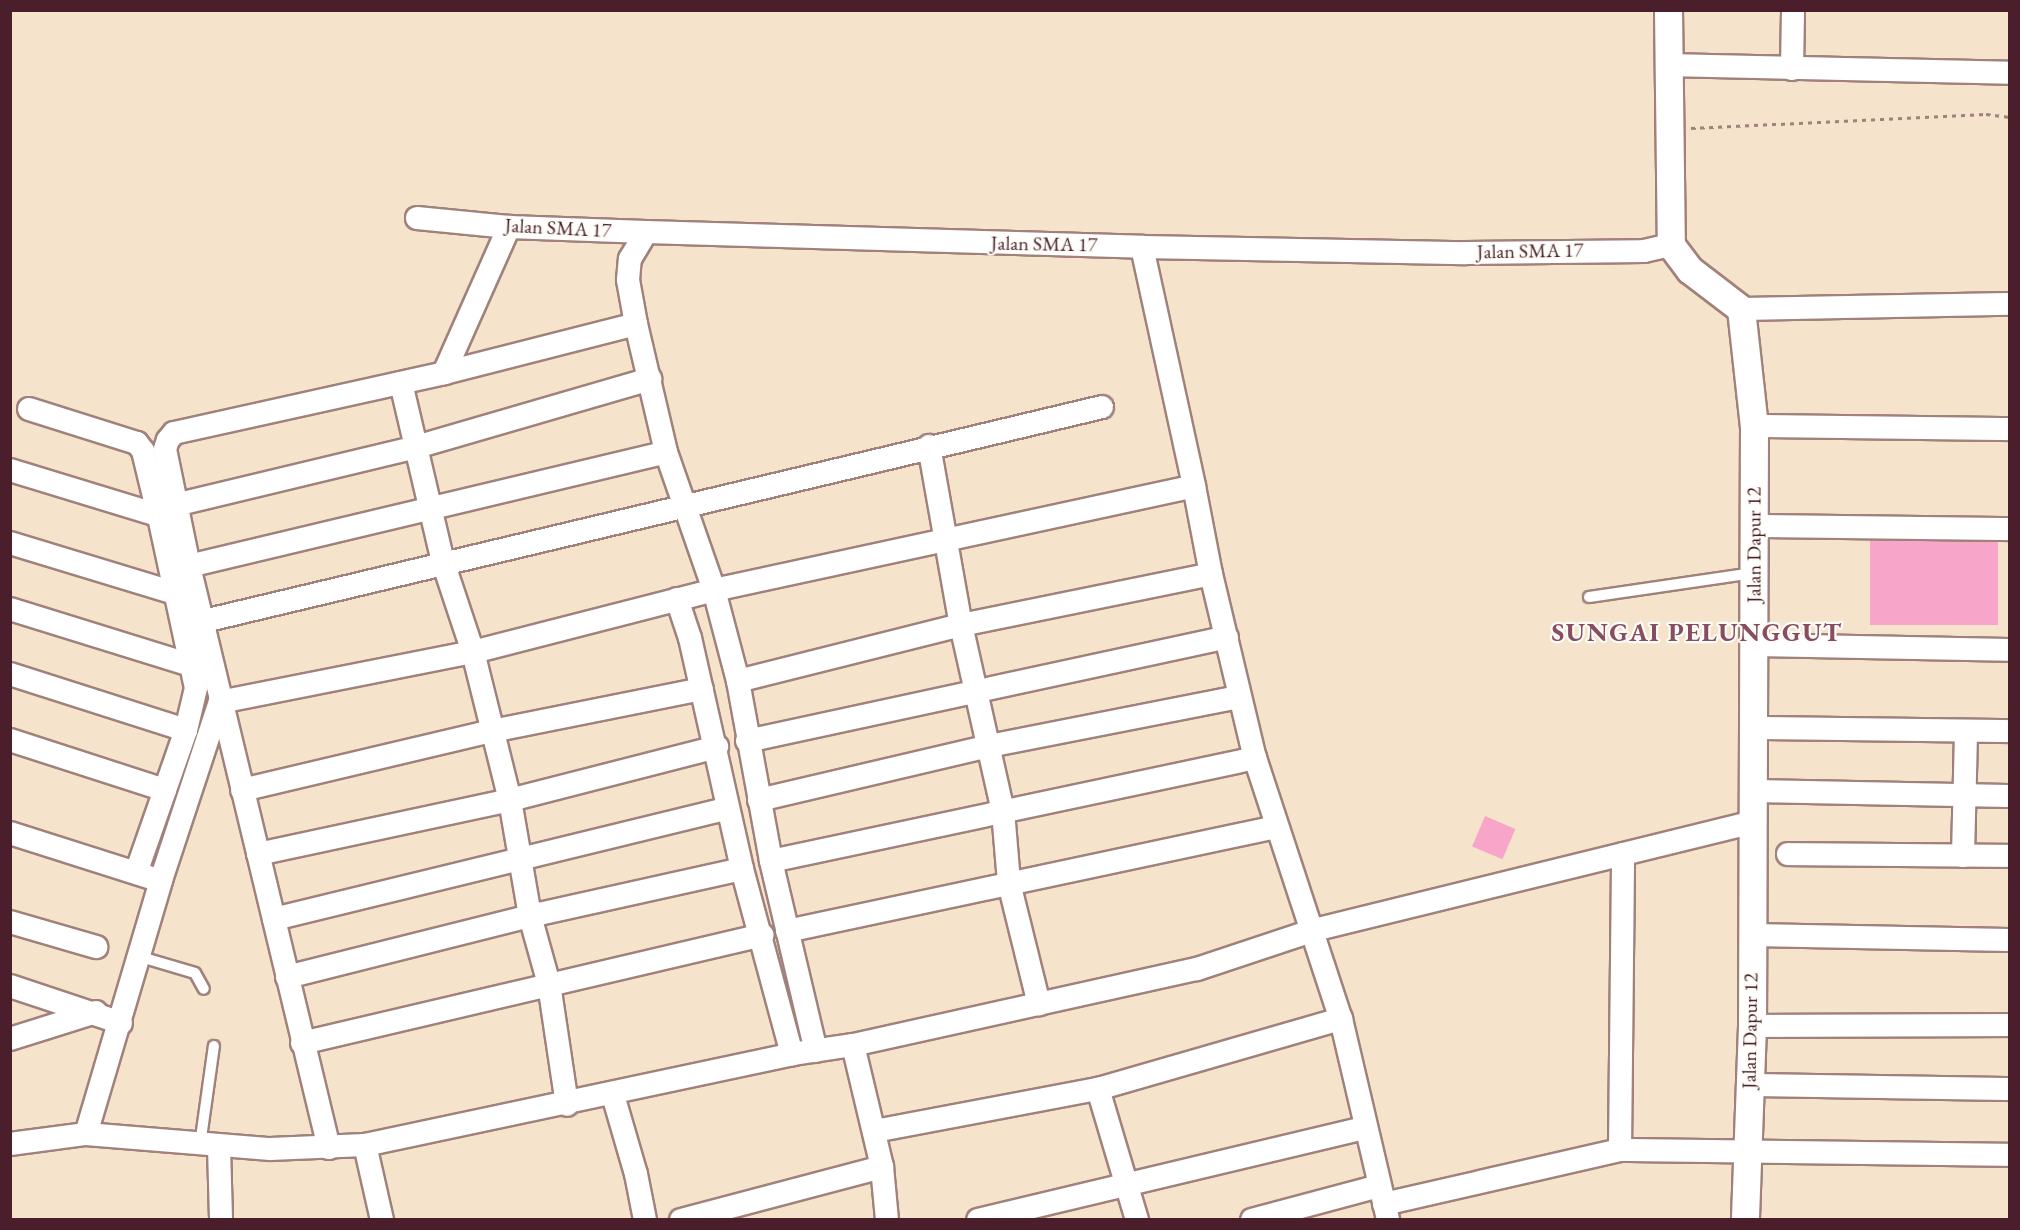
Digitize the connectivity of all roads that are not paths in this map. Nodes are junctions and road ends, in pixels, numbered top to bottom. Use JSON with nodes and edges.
{"nodes":[{"id":1,"x":1668,"y":10,"type":"edge"},
{"id":2,"x":1793,"y":10,"type":"edge"},
{"id":3,"x":1667,"y":65,"type":"junction"},
{"id":4,"x":1792,"y":69,"type":"junction"},
{"id":5,"x":2010,"y":73,"type":"edge"},
{"id":6,"x":417,"y":218,"type":"dead end"},
{"id":7,"x":509,"y":227,"type":"junction"},
{"id":8,"x":646,"y":232,"type":"junction"},
{"id":9,"x":1671,"y":245,"type":"junction"},
{"id":10,"x":1142,"y":246,"type":"junction"},
{"id":11,"x":2010,"y":304,"type":"edge"},
{"id":12,"x":1741,"y":309,"type":"junction"},
{"id":13,"x":636,"y":324,"type":"junction"},
{"id":14,"x":444,"y":373,"type":"junction"},
{"id":15,"x":650,"y":379,"type":"junction"},
{"id":16,"x":401,"y":382,"type":"junction"},
{"id":17,"x":1102,"y":407,"type":"dead end"},
{"id":18,"x":29,"y":409,"type":"dead end"},
{"id":19,"x":1754,"y":426,"type":"junction"},
{"id":20,"x":2010,"y":429,"type":"edge"},
{"id":21,"x":929,"y":446,"type":"junction"},
{"id":22,"x":416,"y":447,"type":"junction"},
{"id":23,"x":666,"y":452,"type":"junction"},
{"id":24,"x":10,"y":470,"type":"edge"},
{"id":25,"x":1194,"y":486,"type":"junction"},
{"id":26,"x":685,"y":507,"type":"junction"},
{"id":27,"x":432,"y":508,"type":"junction"},
{"id":28,"x":171,"y":514,"type":"junction"},
{"id":29,"x":1754,"y":526,"type":"junction"},
{"id":30,"x":2010,"y":529,"type":"edge"},
{"id":31,"x":945,"y":539,"type":"junction"},
{"id":32,"x":10,"y":543,"type":"edge"},
{"id":33,"x":443,"y":562,"type":"junction"},
{"id":34,"x":189,"y":566,"type":"junction"},
{"id":35,"x":1753,"y":573,"type":"junction"},
{"id":36,"x":1211,"y":574,"type":"junction"},
{"id":37,"x":714,"y":590,"type":"junction"},
{"id":38,"x":185,"y":593,"type":"junction"},
{"id":39,"x":1589,"y":597,"type":"dead end"},
{"id":40,"x":677,"y":599,"type":"junction"},
{"id":41,"x":10,"y":609,"type":"edge"},
{"id":42,"x":204,"y":621,"type":"junction"},
{"id":43,"x":961,"y":625,"type":"junction"},
{"id":44,"x":1227,"y":637,"type":"junction"},
{"id":45,"x":1754,"y":645,"type":"junction"},
{"id":46,"x":2010,"y":650,"type":"edge"},
{"id":47,"x":473,"y":652,"type":"junction"},
{"id":48,"x":201,"y":663,"type":"junction"},
{"id":49,"x":10,"y":674,"type":"edge"},
{"id":50,"x":738,"y":681,"type":"junction"},
{"id":51,"x":702,"y":688,"type":"junction"},
{"id":52,"x":976,"y":693,"type":"junction"},
{"id":53,"x":1239,"y":697,"type":"junction"},
{"id":54,"x":220,"y":702,"type":"junction"},
{"id":55,"x":1754,"y":728,"type":"junction"},
{"id":56,"x":186,"y":730,"type":"junction"},
{"id":57,"x":492,"y":731,"type":"junction"},
{"id":58,"x":1966,"y":731,"type":"junction"},
{"id":59,"x":2010,"y":731,"type":"edge"},
{"id":60,"x":10,"y":741,"type":"edge"},
{"id":61,"x":747,"y":741,"type":"junction"},
{"id":62,"x":989,"y":746,"type":"junction"},
{"id":63,"x":717,"y":747,"type":"junction"},
{"id":64,"x":1255,"y":758,"type":"junction"},
{"id":65,"x":165,"y":790,"type":"junction"},
{"id":66,"x":242,"y":790,"type":"junction"},
{"id":67,"x":1753,"y":792,"type":"junction"},
{"id":68,"x":1966,"y":795,"type":"junction"},
{"id":69,"x":2010,"y":796,"type":"edge"},
{"id":70,"x":510,"y":800,"type":"junction"},
{"id":71,"x":759,"y":800,"type":"junction"},
{"id":72,"x":728,"y":808,"type":"junction"},
{"id":73,"x":1003,"y":811,"type":"junction"},
{"id":74,"x":1750,"y":823,"type":"junction"},
{"id":75,"x":1276,"y":827,"type":"junction"},
{"id":76,"x":10,"y":832,"type":"edge"},
{"id":77,"x":258,"y":854,"type":"junction"},
{"id":78,"x":1623,"y":854,"type":"junction"},
{"id":79,"x":1788,"y":854,"type":"dead end"},
{"id":80,"x":520,"y":856,"type":"junction"},
{"id":81,"x":1963,"y":856,"type":"junction"},
{"id":82,"x":2010,"y":856,"type":"edge"},
{"id":83,"x":771,"y":861,"type":"junction"},
{"id":84,"x":742,"y":869,"type":"junction"},
{"id":85,"x":136,"y":873,"type":"junction"},
{"id":86,"x":161,"y":880,"type":"junction"},
{"id":87,"x":1009,"y":883,"type":"junction"},
{"id":88,"x":530,"y":916,"type":"junction"},
{"id":89,"x":274,"y":919,"type":"junction"},
{"id":90,"x":10,"y":922,"type":"edge"},
{"id":91,"x":1314,"y":930,"type":"junction"},
{"id":92,"x":788,"y":931,"type":"junction"},
{"id":93,"x":763,"y":935,"type":"junction"},
{"id":94,"x":1751,"y":936,"type":"junction"},
{"id":95,"x":2010,"y":940,"type":"edge"},
{"id":96,"x":96,"y":946,"type":"dead end"},
{"id":97,"x":141,"y":957,"type":"junction"},
{"id":98,"x":287,"y":977,"type":"junction"},
{"id":99,"x":549,"y":984,"type":"junction"},
{"id":100,"x":10,"y":987,"type":"edge"},
{"id":101,"x":204,"y":989,"type":"dead end"},
{"id":102,"x":1039,"y":1004,"type":"junction"},
{"id":103,"x":96,"y":1012,"type":"junction"},
{"id":104,"x":1341,"y":1019,"type":"junction"},
{"id":105,"x":121,"y":1023,"type":"junction"},
{"id":106,"x":2010,"y":1025,"type":"edge"},
{"id":107,"x":1752,"y":1026,"type":"junction"},
{"id":108,"x":10,"y":1039,"type":"edge"},
{"id":109,"x":302,"y":1043,"type":"junction"},
{"id":110,"x":853,"y":1045,"type":"junction"},
{"id":111,"x":214,"y":1046,"type":"dead end"},
{"id":112,"x":816,"y":1051,"type":"junction"},
{"id":113,"x":792,"y":1054,"type":"junction"},
{"id":114,"x":1749,"y":1085,"type":"junction"},
{"id":115,"x":1098,"y":1089,"type":"junction"},
{"id":116,"x":2010,"y":1089,"type":"edge"},
{"id":117,"x":613,"y":1095,"type":"junction"},
{"id":118,"x":567,"y":1105,"type":"junction"},
{"id":119,"x":1365,"y":1128,"type":"junction"},
{"id":120,"x":875,"y":1131,"type":"junction"},
{"id":121,"x":86,"y":1134,"type":"junction"},
{"id":122,"x":10,"y":1144,"type":"edge"},
{"id":123,"x":365,"y":1145,"type":"junction"},
{"id":124,"x":209,"y":1146,"type":"junction"},
{"id":125,"x":329,"y":1148,"type":"junction"},
{"id":126,"x":1620,"y":1150,"type":"junction"},
{"id":127,"x":1746,"y":1152,"type":"junction"},
{"id":128,"x":2010,"y":1155,"type":"edge"},
{"id":129,"x":882,"y":1167,"type":"junction"},
{"id":130,"x":1127,"y":1181,"type":"junction"},
{"id":131,"x":1384,"y":1203,"type":"edge"},
{"id":132,"x":221,"y":1220,"type":"edge"},
{"id":133,"x":382,"y":1220,"type":"edge"},
{"id":134,"x":645,"y":1220,"type":"edge"},
{"id":135,"x":681,"y":1220,"type":"edge"},
{"id":136,"x":887,"y":1220,"type":"edge"},
{"id":137,"x":978,"y":1220,"type":"edge"},
{"id":138,"x":1137,"y":1220,"type":"edge"},
{"id":139,"x":1252,"y":1220,"type":"edge"},
{"id":140,"x":1745,"y":1220,"type":"edge"}],
"edges":[{"from":1,"to":3,"type":"street"},
{"from":2,"to":4,"type":"street"},
{"from":3,"to":4,"type":"street"},
{"from":3,"to":9,"type":"street"},
{"from":4,"to":5,"type":"street"},
{"from":6,"to":7,"type":"street","name":"Jalan SMA 17"},
{"from":7,"to":8,"type":"street","name":"Jalan SMA 17"},
{"from":7,"to":14,"type":"street"},
{"from":8,"to":10,"type":"street","name":"Jalan SMA 17"},
{"from":8,"to":13,"type":"street"},
{"from":9,"to":10,"type":"street","name":"Jalan SMA 17"},
{"from":9,"to":12,"type":"street"},
{"from":10,"to":25,"type":"street"},
{"from":11,"to":12,"type":"street"},
{"from":12,"to":19,"type":"street","name":"Jalan Dapur 12"},
{"from":13,"to":14,"type":"street"},
{"from":13,"to":15,"type":"street"},
{"from":14,"to":16,"type":"street"},
{"from":15,"to":22,"type":"street"},
{"from":15,"to":23,"type":"street"},
{"from":16,"to":22,"type":"street"},
{"from":16,"to":28,"type":"street"},
{"from":17,"to":21,"type":"street"},
{"from":18,"to":28,"type":"street"},
{"from":19,"to":20,"type":"street"},
{"from":19,"to":29,"type":"street","name":"Jalan Dapur 12"},
{"from":21,"to":26,"type":"street"},
{"from":21,"to":31,"type":"street"},
{"from":22,"to":27,"type":"street"},
{"from":22,"to":28,"type":"street"},
{"from":23,"to":26,"type":"street"},
{"from":23,"to":27,"type":"street"},
{"from":24,"to":28,"type":"street"},
{"from":25,"to":31,"type":"street"},
{"from":25,"to":36,"type":"street"},
{"from":26,"to":33,"type":"street"},
{"from":26,"to":37,"type":"street"},
{"from":27,"to":33,"type":"street"},
{"from":27,"to":34,"type":"street"},
{"from":28,"to":34,"type":"street"},
{"from":28,"to":38,"type":"street"},
{"from":29,"to":30,"type":"street"},
{"from":29,"to":35,"type":"street","name":"Jalan Dapur 12"},
{"from":31,"to":37,"type":"street"},
{"from":31,"to":43,"type":"street"},
{"from":32,"to":38,"type":"street"},
{"from":33,"to":42,"type":"street"},
{"from":33,"to":47,"type":"street"},
{"from":34,"to":38,"type":"street"},
{"from":35,"to":39,"type":"lane"},
{"from":35,"to":45,"type":"street","name":"Jalan Dapur 12"},
{"from":36,"to":43,"type":"street"},
{"from":36,"to":44,"type":"street"},
{"from":37,"to":40,"type":"street"},
{"from":37,"to":50,"type":"street"},
{"from":38,"to":42,"type":"street"},
{"from":38,"to":48,"type":"street"},
{"from":40,"to":47,"type":"street"},
{"from":40,"to":51,"type":"street"},
{"from":41,"to":48,"type":"street"},
{"from":42,"to":48,"type":"street"},
{"from":43,"to":50,"type":"street"},
{"from":43,"to":52,"type":"street"},
{"from":44,"to":52,"type":"street"},
{"from":44,"to":53,"type":"street"},
{"from":45,"to":46,"type":"street"},
{"from":45,"to":55,"type":"street","name":"Jalan Dapur 12"},
{"from":47,"to":54,"type":"street"},
{"from":47,"to":57,"type":"street"},
{"from":48,"to":54,"type":"street"},
{"from":48,"to":56,"type":"street"},
{"from":49,"to":56,"type":"street"},
{"from":50,"to":61,"type":"street"},
{"from":51,"to":57,"type":"street"},
{"from":51,"to":63,"type":"street"},
{"from":52,"to":61,"type":"street"},
{"from":52,"to":62,"type":"street"},
{"from":53,"to":62,"type":"street"},
{"from":53,"to":64,"type":"street"},
{"from":54,"to":66,"type":"street"},
{"from":54,"to":86,"type":"street"},
{"from":55,"to":58,"type":"street"},
{"from":55,"to":67,"type":"street","name":"Jalan Dapur 12"},
{"from":56,"to":65,"type":"street"},
{"from":57,"to":66,"type":"street"},
{"from":57,"to":70,"type":"street"},
{"from":58,"to":59,"type":"street"},
{"from":58,"to":68,"type":"street"},
{"from":60,"to":65,"type":"street"},
{"from":61,"to":71,"type":"street"},
{"from":62,"to":71,"type":"street"},
{"from":62,"to":73,"type":"street"},
{"from":63,"to":70,"type":"street"},
{"from":63,"to":72,"type":"street"},
{"from":64,"to":73,"type":"street"},
{"from":64,"to":75,"type":"street"},
{"from":65,"to":85,"type":"street"},
{"from":66,"to":77,"type":"street"},
{"from":67,"to":68,"type":"street"},
{"from":67,"to":74,"type":"street","name":"Jalan Dapur 12"},
{"from":68,"to":69,"type":"street"},
{"from":68,"to":81,"type":"street"},
{"from":70,"to":77,"type":"street"},
{"from":70,"to":80,"type":"street"},
{"from":71,"to":83,"type":"street"},
{"from":72,"to":80,"type":"street"},
{"from":72,"to":84,"type":"street"},
{"from":73,"to":83,"type":"street"},
{"from":73,"to":87,"type":"street"},
{"from":74,"to":78,"type":"street"},
{"from":74,"to":94,"type":"street","name":"Jalan Dapur 12"},
{"from":75,"to":87,"type":"street"},
{"from":75,"to":91,"type":"street"},
{"from":76,"to":85,"type":"street"},
{"from":77,"to":89,"type":"street"},
{"from":78,"to":91,"type":"street"},
{"from":78,"to":126,"type":"street"},
{"from":79,"to":81,"type":"street"},
{"from":80,"to":88,"type":"street"},
{"from":80,"to":89,"type":"street"},
{"from":81,"to":82,"type":"street"},
{"from":83,"to":92,"type":"street"},
{"from":84,"to":88,"type":"street"},
{"from":84,"to":93,"type":"street"},
{"from":85,"to":86,"type":"street"},
{"from":86,"to":97,"type":"street"},
{"from":87,"to":92,"type":"street"},
{"from":87,"to":102,"type":"street"},
{"from":88,"to":98,"type":"street"},
{"from":88,"to":99,"type":"street"},
{"from":89,"to":98,"type":"street"},
{"from":90,"to":96,"type":"street"},
{"from":91,"to":102,"type":"street"},
{"from":91,"to":104,"type":"street"},
{"from":92,"to":112,"type":"street"},
{"from":93,"to":99,"type":"street"},
{"from":93,"to":113,"type":"street"},
{"from":94,"to":95,"type":"street"},
{"from":94,"to":107,"type":"street","name":"Jalan Dapur 12"},
{"from":97,"to":101,"type":"lane"},
{"from":97,"to":105,"type":"street"},
{"from":98,"to":109,"type":"street"},
{"from":99,"to":109,"type":"street"},
{"from":99,"to":118,"type":"street"},
{"from":100,"to":103,"type":"street"},
{"from":102,"to":110,"type":"street"},
{"from":103,"to":105,"type":"street"},
{"from":103,"to":108,"type":"street"},
{"from":104,"to":115,"type":"street"},
{"from":104,"to":119,"type":"street"},
{"from":105,"to":121,"type":"street"},
{"from":106,"to":107,"type":"street"},
{"from":107,"to":114,"type":"street","name":"Jalan Dapur 12"},
{"from":109,"to":125,"type":"street"},
{"from":110,"to":112,"type":"street"},
{"from":110,"to":120,"type":"street"},
{"from":111,"to":124,"type":"lane"},
{"from":112,"to":113,"type":"street"},
{"from":113,"to":117,"type":"street"},
{"from":114,"to":116,"type":"street"},
{"from":114,"to":127,"type":"street","name":"Jalan Dapur 12"},
{"from":115,"to":120,"type":"street"},
{"from":115,"to":130,"type":"street"},
{"from":117,"to":118,"type":"street"},
{"from":117,"to":134,"type":"street"},
{"from":118,"to":123,"type":"street"},
{"from":119,"to":130,"type":"street"},
{"from":119,"to":131,"type":"street"},
{"from":120,"to":129,"type":"street"},
{"from":121,"to":122,"type":"street"},
{"from":121,"to":124,"type":"street"},
{"from":123,"to":125,"type":"street"},
{"from":123,"to":133,"type":"street"},
{"from":124,"to":125,"type":"street"},
{"from":124,"to":132,"type":"street"},
{"from":126,"to":127,"type":"street"},
{"from":126,"to":131,"type":"street"},
{"from":127,"to":128,"type":"street"},
{"from":127,"to":140,"type":"street","name":"Jalan Dapur 12"},
{"from":129,"to":135,"type":"street"},
{"from":129,"to":136,"type":"street"},
{"from":130,"to":137,"type":"street"},
{"from":130,"to":138,"type":"street"},
{"from":131,"to":139,"type":"street"}]}
